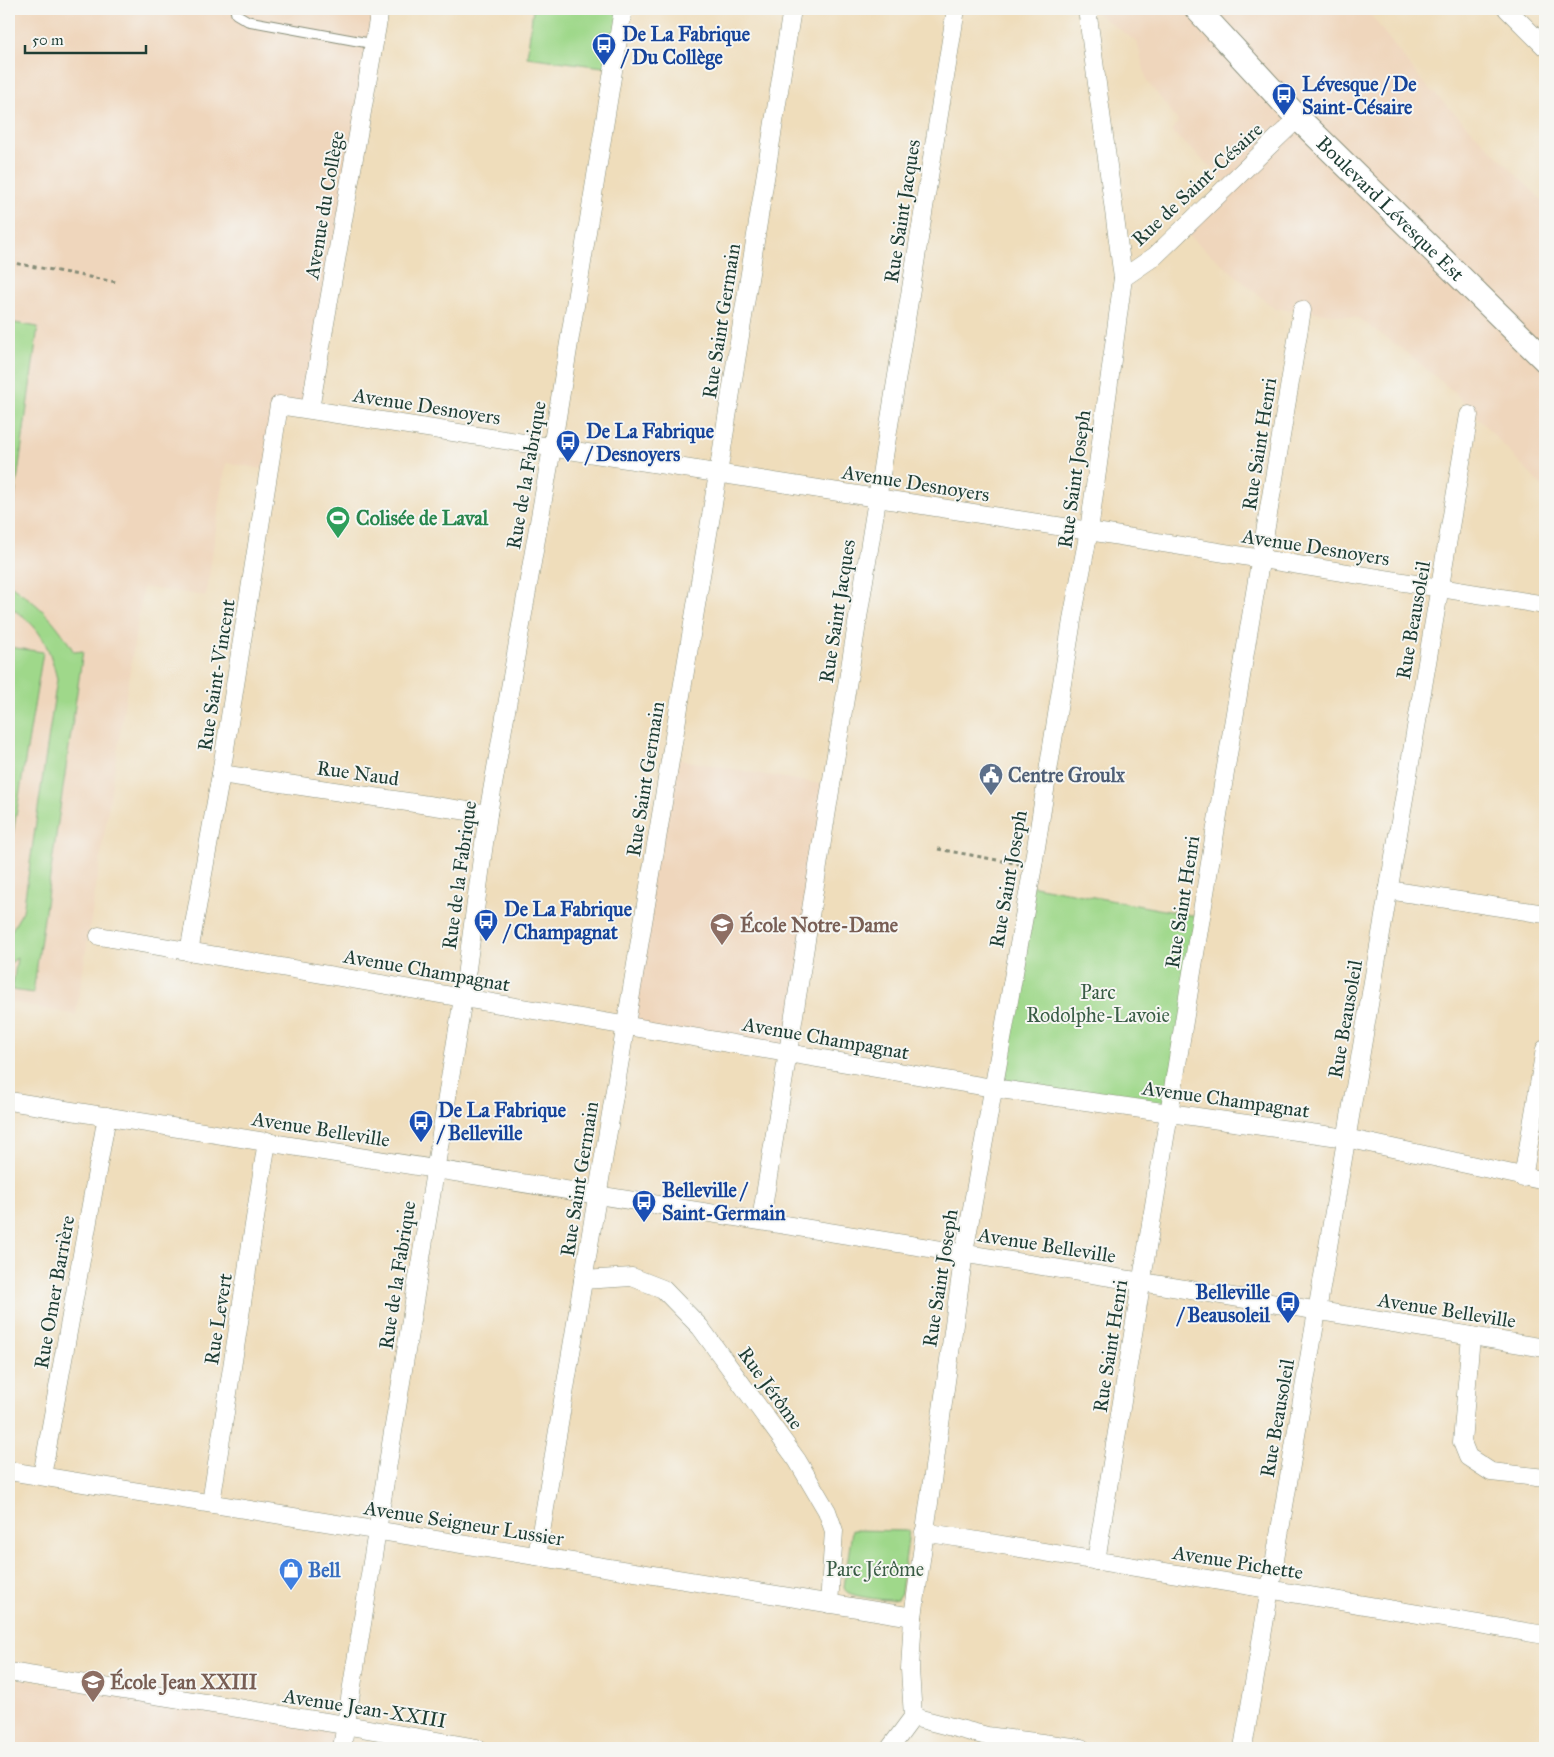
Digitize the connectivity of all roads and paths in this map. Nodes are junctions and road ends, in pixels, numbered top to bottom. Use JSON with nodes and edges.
{"nodes":[{"id":1,"x":235,"y":9,"type":"edge"},
{"id":2,"x":380,"y":9,"type":"edge"},
{"id":3,"x":623,"y":9,"type":"edge"},
{"id":4,"x":792,"y":9,"type":"edge"},
{"id":5,"x":956,"y":9,"type":"edge"},
{"id":6,"x":1088,"y":9,"type":"edge"},
{"id":7,"x":1197,"y":9,"type":"edge"},
{"id":8,"x":1507,"y":9,"type":"edge"},
{"id":9,"x":374,"y":44,"type":"junction"},
{"id":10,"x":1545,"y":47,"type":"edge"},
{"id":11,"x":1298,"y":118,"type":"junction"},
{"id":12,"x":9,"y":262,"type":"edge"},
{"id":13,"x":1123,"y":278,"type":"junction"},
{"id":14,"x":116,"y":282,"type":"dead end"},
{"id":15,"x":1302,"y":310,"type":"dead end"},
{"id":16,"x":1545,"y":360,"type":"edge"},
{"id":17,"x":279,"y":405,"type":"joint"},
{"id":18,"x":310,"y":409,"type":"junction"},
{"id":19,"x":1469,"y":415,"type":"dead end"},
{"id":20,"x":552,"y":448,"type":"junction"},
{"id":21,"x":718,"y":474,"type":"junction"},
{"id":22,"x":877,"y":499,"type":"junction"},
{"id":23,"x":1089,"y":531,"type":"junction"},
{"id":24,"x":1261,"y":560,"type":"junction"},
{"id":25,"x":1439,"y":588,"type":"junction"},
{"id":26,"x":1545,"y":605,"type":"edge"},
{"id":27,"x":221,"y":774,"type":"junction"},
{"id":28,"x":488,"y":814,"type":"junction"},
{"id":29,"x":938,"y":849,"type":"dead end"},
{"id":30,"x":1033,"y":866,"type":"junction"},
{"id":31,"x":1388,"y":890,"type":"junction"},
{"id":32,"x":1545,"y":914,"type":"edge"},
{"id":33,"x":99,"y":936,"type":"dead end"},
{"id":34,"x":189,"y":952,"type":"junction"},
{"id":35,"x":463,"y":998,"type":"junction"},
{"id":36,"x":626,"y":1026,"type":"junction"},
{"id":37,"x":1545,"y":1049,"type":"edge"},
{"id":38,"x":788,"y":1053,"type":"junction"},
{"id":39,"x":993,"y":1088,"type":"junction"},
{"id":40,"x":9,"y":1101,"type":"edge"},
{"id":41,"x":1170,"y":1113,"type":"junction"},
{"id":42,"x":107,"y":1116,"type":"junction"},
{"id":43,"x":1346,"y":1138,"type":"junction"},
{"id":44,"x":267,"y":1141,"type":"junction"},
{"id":45,"x":435,"y":1169,"type":"junction"},
{"id":46,"x":1523,"y":1178,"type":"junction"},
{"id":47,"x":1545,"y":1181,"type":"edge"},
{"id":48,"x":597,"y":1194,"type":"junction"},
{"id":49,"x":761,"y":1220,"type":"junction"},
{"id":50,"x":964,"y":1253,"type":"junction"},
{"id":51,"x":583,"y":1280,"type":"junction"},
{"id":52,"x":1142,"y":1282,"type":"junction"},
{"id":53,"x":1317,"y":1310,"type":"junction"},
{"id":54,"x":1471,"y":1336,"type":"junction"},
{"id":55,"x":1545,"y":1348,"type":"edge"},
{"id":56,"x":9,"y":1471,"type":"edge"},
{"id":57,"x":42,"y":1476,"type":"junction"},
{"id":58,"x":1545,"y":1478,"type":"edge"},
{"id":59,"x":211,"y":1503,"type":"junction"},
{"id":60,"x":377,"y":1530,"type":"junction"},
{"id":61,"x":924,"y":1532,"type":"junction"},
{"id":62,"x":537,"y":1556,"type":"junction"},
{"id":63,"x":1096,"y":1560,"type":"junction"},
{"id":64,"x":1270,"y":1589,"type":"junction"},
{"id":65,"x":829,"y":1604,"type":"junction"},
{"id":66,"x":912,"y":1617,"type":"junction"},
{"id":67,"x":1545,"y":1635,"type":"edge"},
{"id":68,"x":9,"y":1672,"type":"edge"},
{"id":69,"x":913,"y":1717,"type":"junction"},
{"id":70,"x":345,"y":1725,"type":"junction"},
{"id":71,"x":342,"y":1748,"type":"edge"},
{"id":72,"x":477,"y":1748,"type":"edge"},
{"id":73,"x":890,"y":1748,"type":"edge"},
{"id":74,"x":1080,"y":1748,"type":"edge"},
{"id":75,"x":1243,"y":1748,"type":"edge"}],
"edges":[{"from":1,"to":9,"type":"lane"},
{"from":2,"to":9,"type":"street","name":"Avenue du Collège"},
{"from":3,"to":20,"type":"street","name":"Rue de la Fabrique"},
{"from":4,"to":21,"type":"street","name":"Rue Saint Germain"},
{"from":5,"to":22,"type":"street","name":"Rue Saint Jacques"},
{"from":6,"to":13,"type":"street","name":"Rue Saint Joseph"},
{"from":7,"to":11,"type":"street","name":"Boulevard Lévesque Est"},
{"from":8,"to":10,"type":"street"},
{"from":9,"to":18,"type":"street","name":"Avenue du Collège"},
{"from":11,"to":13,"type":"street","name":"Rue de Saint-Césaire"},
{"from":11,"to":16,"type":"street","name":"Boulevard Lévesque Est"},
{"from":12,"to":14,"type":"path"},
{"from":13,"to":23,"type":"street","name":"Rue Saint Joseph"},
{"from":15,"to":24,"type":"street","name":"Rue Saint Henri"},
{"from":17,"to":18,"type":"street","name":"Avenue Desnoyers"},
{"from":17,"to":27,"type":"street","name":"Rue Saint-Vincent"},
{"from":18,"to":20,"type":"street","name":"Avenue Desnoyers"},
{"from":19,"to":25,"type":"street","name":"Rue Beausoleil"},
{"from":20,"to":21,"type":"street","name":"Avenue Desnoyers"},
{"from":20,"to":28,"type":"street","name":"Rue de la Fabrique"},
{"from":21,"to":22,"type":"street","name":"Avenue Desnoyers"},
{"from":21,"to":36,"type":"street","name":"Rue Saint Germain"},
{"from":22,"to":23,"type":"street","name":"Avenue Desnoyers"},
{"from":22,"to":38,"type":"street","name":"Rue Saint Jacques"},
{"from":23,"to":24,"type":"street","name":"Avenue Desnoyers"},
{"from":23,"to":30,"type":"street","name":"Rue Saint Joseph"},
{"from":24,"to":25,"type":"street","name":"Avenue Desnoyers"},
{"from":24,"to":41,"type":"street","name":"Rue Saint Henri"},
{"from":25,"to":26,"type":"street","name":"Avenue Desnoyers"},
{"from":25,"to":31,"type":"street","name":"Rue Beausoleil"},
{"from":27,"to":28,"type":"street","name":"Rue Naud"},
{"from":27,"to":34,"type":"street","name":"Rue Saint-Vincent"},
{"from":28,"to":35,"type":"street","name":"Rue de la Fabrique"},
{"from":29,"to":30,"type":"path"},
{"from":30,"to":39,"type":"street","name":"Rue Saint Joseph"},
{"from":31,"to":32,"type":"street"},
{"from":31,"to":43,"type":"street","name":"Rue Beausoleil"},
{"from":33,"to":34,"type":"street","name":"Avenue Champagnat"},
{"from":34,"to":35,"type":"street","name":"Avenue Champagnat"},
{"from":35,"to":36,"type":"street","name":"Avenue Champagnat"},
{"from":35,"to":45,"type":"street","name":"Rue de la Fabrique"},
{"from":36,"to":38,"type":"street","name":"Avenue Champagnat"},
{"from":36,"to":48,"type":"street","name":"Rue Saint Germain"},
{"from":37,"to":46,"type":"street"},
{"from":38,"to":39,"type":"street","name":"Avenue Champagnat"},
{"from":38,"to":49,"type":"street","name":"Rue Saint Jacques"},
{"from":39,"to":41,"type":"street","name":"Avenue Champagnat"},
{"from":39,"to":50,"type":"street","name":"Rue Saint Joseph"},
{"from":40,"to":42,"type":"street","name":"Avenue Belleville"},
{"from":41,"to":43,"type":"street","name":"Avenue Champagnat"},
{"from":41,"to":52,"type":"street","name":"Rue Saint Henri"},
{"from":42,"to":44,"type":"street","name":"Avenue Belleville"},
{"from":42,"to":57,"type":"street","name":"Rue Omer Barrière"},
{"from":43,"to":46,"type":"street","name":"Avenue Champagnat"},
{"from":43,"to":53,"type":"street","name":"Rue Beausoleil"},
{"from":44,"to":45,"type":"street","name":"Avenue Belleville"},
{"from":44,"to":59,"type":"street","name":"Rue Levert"},
{"from":45,"to":48,"type":"street","name":"Avenue Belleville"},
{"from":45,"to":60,"type":"street","name":"Rue de la Fabrique"},
{"from":46,"to":47,"type":"street","name":"Avenue Champagnat"},
{"from":48,"to":49,"type":"street","name":"Avenue Belleville"},
{"from":48,"to":51,"type":"street","name":"Rue Saint Germain"},
{"from":49,"to":50,"type":"street","name":"Avenue Belleville"},
{"from":50,"to":52,"type":"street","name":"Avenue Belleville"},
{"from":50,"to":61,"type":"street","name":"Rue Saint Joseph"},
{"from":51,"to":62,"type":"street","name":"Rue Saint Germain"},
{"from":51,"to":65,"type":"street","name":"Rue Jérôme"},
{"from":52,"to":53,"type":"street","name":"Avenue Belleville"},
{"from":52,"to":63,"type":"street","name":"Rue Saint Henri"},
{"from":53,"to":54,"type":"street","name":"Avenue Belleville"},
{"from":53,"to":64,"type":"street","name":"Rue Beausoleil"},
{"from":54,"to":55,"type":"street","name":"Avenue Belleville"},
{"from":54,"to":58,"type":"street"},
{"from":56,"to":57,"type":"street","name":"Avenue Seigneur Lussier"},
{"from":57,"to":59,"type":"street","name":"Avenue Seigneur Lussier"},
{"from":59,"to":60,"type":"street","name":"Avenue Seigneur Lussier"},
{"from":60,"to":62,"type":"street","name":"Avenue Seigneur Lussier"},
{"from":60,"to":70,"type":"street","name":"Rue de la Fabrique"},
{"from":61,"to":63,"type":"street","name":"Avenue Pichette"},
{"from":61,"to":66,"type":"street","name":"Rue Saint Joseph"},
{"from":62,"to":65,"type":"street","name":"Avenue Seigneur Lussier"},
{"from":63,"to":64,"type":"street","name":"Avenue Pichette"},
{"from":64,"to":67,"type":"street","name":"Avenue Pichette"},
{"from":64,"to":75,"type":"street","name":"Rue Beausoleil"},
{"from":65,"to":66,"type":"street","name":"Avenue Seigneur Lussier"},
{"from":66,"to":69,"type":"street","name":"Rue Saint Joseph"},
{"from":68,"to":70,"type":"street","name":"Avenue Jean-XXIII"},
{"from":69,"to":73,"type":"street"},
{"from":69,"to":74,"type":"street"},
{"from":70,"to":71,"type":"street","name":"Rue de la Fabrique"},
{"from":70,"to":72,"type":"street","name":"Avenue Jean-XXIII"}]}
